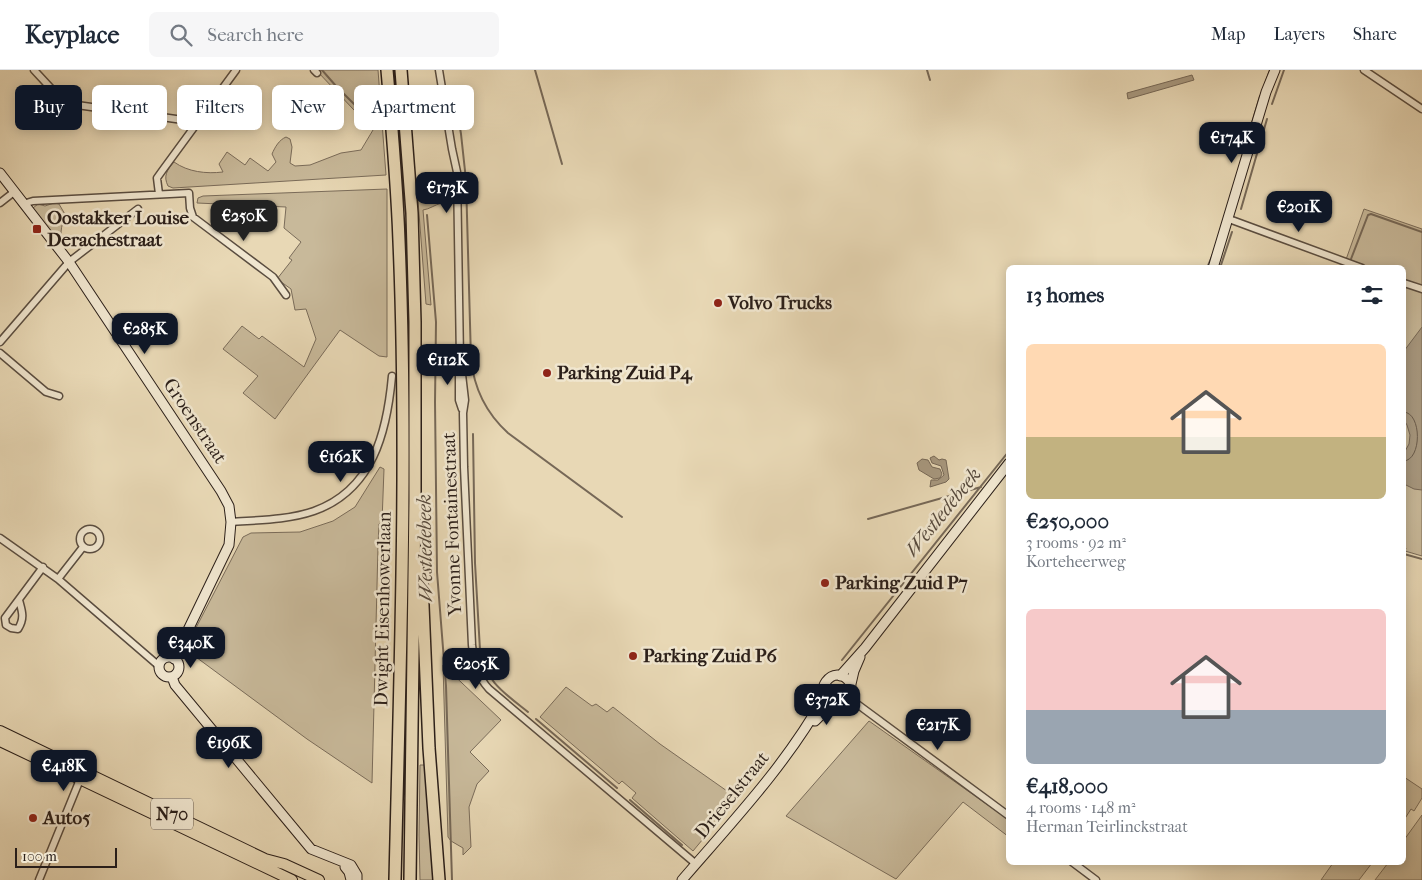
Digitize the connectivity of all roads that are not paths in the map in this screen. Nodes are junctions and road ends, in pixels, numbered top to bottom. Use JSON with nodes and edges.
{"nodes":[{"id":1,"x":34,"y":70,"type":"edge"},
{"id":2,"x":236,"y":70,"type":"edge"},
{"id":3,"x":387,"y":70,"type":"edge"},
{"id":4,"x":401,"y":70,"type":"edge"},
{"id":5,"x":440,"y":70,"type":"edge"},
{"id":6,"x":1275,"y":70,"type":"edge"},
{"id":7,"x":1364,"y":70,"type":"edge"},
{"id":8,"x":224,"y":85,"type":"edge"},
{"id":9,"x":1422,"y":109,"type":"edge"},
{"id":10,"x":177,"y":119,"type":"edge"},
{"id":11,"x":190,"y":130,"type":"edge"},
{"id":12,"x":0,"y":174,"type":"edge"},
{"id":13,"x":14,"y":192,"type":"junction"},
{"id":14,"x":159,"y":194,"type":"junction"},
{"id":15,"x":0,"y":203,"type":"edge"},
{"id":16,"x":23,"y":204,"type":"junction"},
{"id":17,"x":138,"y":209,"type":"dead end"},
{"id":18,"x":1228,"y":219,"type":"junction"},
{"id":19,"x":69,"y":262,"type":"junction"},
{"id":20,"x":1214,"y":265,"type":"edge"},
{"id":21,"x":1354,"y":265,"type":"edge"},
{"id":22,"x":1406,"y":284,"type":"edge"},
{"id":23,"x":1422,"y":290,"type":"edge"},
{"id":24,"x":286,"y":295,"type":"dead end"},
{"id":25,"x":0,"y":342,"type":"edge"},
{"id":26,"x":0,"y":353,"type":"edge"},
{"id":27,"x":392,"y":376,"type":"dead end"},
{"id":28,"x":59,"y":396,"type":"dead end"},
{"id":29,"x":1006,"y":467,"type":"edge"},
{"id":30,"x":415,"y":501,"type":"junction"},
{"id":31,"x":231,"y":522,"type":"junction"},
{"id":32,"x":0,"y":538,"type":"edge"},
{"id":33,"x":83,"y":546,"type":"dead end"},
{"id":34,"x":43,"y":568,"type":"junction"},
{"id":35,"x":58,"y":580,"type":"junction"},
{"id":36,"x":19,"y":600,"type":"dead end"},
{"id":37,"x":865,"y":648,"type":"junction"},
{"id":38,"x":174,"y":658,"type":"junction"},
{"id":39,"x":159,"y":666,"type":"junction"},
{"id":40,"x":840,"y":676,"type":"junction"},
{"id":41,"x":172,"y":677,"type":"junction"},
{"id":42,"x":851,"y":684,"type":"junction"},
{"id":43,"x":824,"y":697,"type":"junction"},
{"id":44,"x":849,"y":698,"type":"junction"},
{"id":45,"x":836,"y":704,"type":"junction"},
{"id":46,"x":806,"y":730,"type":"junction"},
{"id":47,"x":0,"y":731,"type":"edge"},
{"id":48,"x":0,"y":741,"type":"edge"},
{"id":49,"x":82,"y":775,"type":"junction"},
{"id":50,"x":1006,"y":814,"type":"edge"},
{"id":51,"x":340,"y":860,"type":"junction"},
{"id":52,"x":696,"y":864,"type":"junction"},
{"id":53,"x":1076,"y":865,"type":"edge"},
{"id":54,"x":39,"y":880,"type":"edge"},
{"id":55,"x":292,"y":880,"type":"edge"},
{"id":56,"x":319,"y":880,"type":"edge"},
{"id":57,"x":351,"y":880,"type":"edge"},
{"id":58,"x":357,"y":880,"type":"edge"},
{"id":59,"x":395,"y":880,"type":"edge"},
{"id":60,"x":410,"y":880,"type":"edge"},
{"id":61,"x":439,"y":880,"type":"edge"},
{"id":62,"x":682,"y":880,"type":"edge"},
{"id":63,"x":1096,"y":880,"type":"edge"}],
"edges":[{"from":1,"to":10,"type":"street"},
{"from":2,"to":8,"type":"street"},
{"from":3,"to":59,"type":"highway","name":"Dwight Eisenhowerlaan"},
{"from":4,"to":30,"type":"highway","name":"Dwight Eisenhowerlaan"},
{"from":5,"to":52,"type":"street","name":"Yvonne Fontainestraat"},
{"from":6,"to":18,"type":"street"},
{"from":7,"to":9,"type":"street"},
{"from":11,"to":14,"type":"street"},
{"from":12,"to":13,"type":"street","name":"Groenstraat"},
{"from":13,"to":15,"type":"street"},
{"from":13,"to":16,"type":"street","name":"Groenstraat"},
{"from":14,"to":16,"type":"street"},
{"from":14,"to":24,"type":"street"},
{"from":16,"to":19,"type":"street","name":"Groenstraat"},
{"from":17,"to":19,"type":"street"},
{"from":18,"to":20,"type":"street"},
{"from":18,"to":21,"type":"street"},
{"from":19,"to":25,"type":"street"},
{"from":19,"to":31,"type":"street","name":"Groenstraat"},
{"from":22,"to":23,"type":"street"},
{"from":26,"to":28,"type":"street"},
{"from":27,"to":31,"type":"street"},
{"from":29,"to":37,"type":"street","name":"Drieselstraat"},
{"from":30,"to":60,"type":"highway","name":"Dwight Eisenhowerlaan"},
{"from":30,"to":61,"type":"highway"},
{"from":31,"to":38,"type":"street","name":"Groenstraat"},
{"from":32,"to":34,"type":"street"},
{"from":33,"to":35,"type":"street"},
{"from":34,"to":35,"type":"street"},
{"from":34,"to":36,"type":"street"},
{"from":35,"to":39,"type":"street"},
{"from":37,"to":40,"type":"street","name":"Drieselstraat"},
{"from":37,"to":42,"type":"street","name":"Drieselstraat"},
{"from":38,"to":39,"type":"street"},
{"from":38,"to":41,"type":"street"},
{"from":39,"to":41,"type":"street"},
{"from":40,"to":42,"type":"street"},
{"from":40,"to":43,"type":"street","name":"Drieselstraat"},
{"from":41,"to":51,"type":"street"},
{"from":42,"to":44,"type":"street","name":"Drieselstraat"},
{"from":43,"to":45,"type":"street"},
{"from":43,"to":46,"type":"street","name":"Drieselstraat"},
{"from":44,"to":45,"type":"street","name":"Drieselstraat"},
{"from":44,"to":50,"type":"street"},
{"from":45,"to":46,"type":"street","name":"Drieselstraat"},
{"from":46,"to":52,"type":"street","name":"Drieselstraat"},
{"from":47,"to":49,"type":"main road","number":"N70"},
{"from":48,"to":49,"type":"main road","number":"N70"},
{"from":49,"to":54,"type":"street"},
{"from":49,"to":55,"type":"main road","number":"N70"},
{"from":49,"to":56,"type":"main road","number":"N70"},
{"from":51,"to":57,"type":"street"},
{"from":51,"to":58,"type":"street"},
{"from":52,"to":62,"type":"street","name":"Drieselstraat"},
{"from":53,"to":63,"type":"street"}]}
